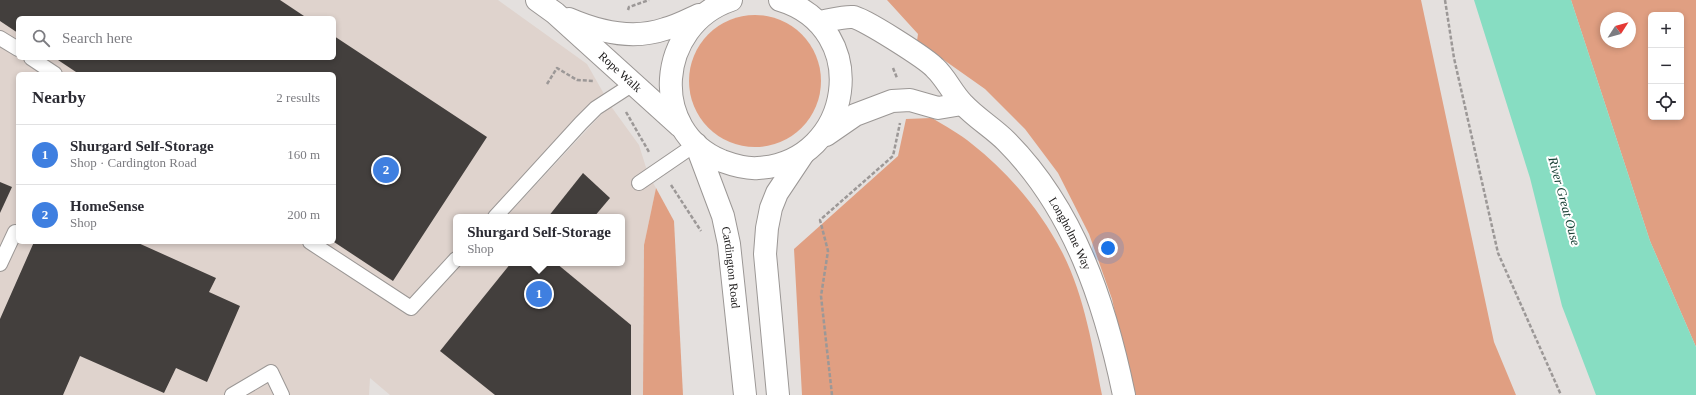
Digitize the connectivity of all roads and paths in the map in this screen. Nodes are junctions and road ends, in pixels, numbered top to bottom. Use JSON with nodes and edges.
{"nodes":[{"id":1,"x":537,"y":0,"type":"edge"},
{"id":2,"x":649,"y":0,"type":"edge"},
{"id":3,"x":731,"y":0,"type":"edge"},
{"id":4,"x":780,"y":0,"type":"edge"},
{"id":5,"x":1445,"y":0,"type":"edge"},
{"id":6,"x":706,"y":12,"type":"junction"},
{"id":7,"x":555,"y":13,"type":"junction"},
{"id":8,"x":628,"y":14,"type":"dead end"},
{"id":9,"x":818,"y":22,"type":"junction"},
{"id":10,"x":0,"y":38,"type":"edge"},
{"id":11,"x":892,"y":38,"type":"junction"},
{"id":12,"x":16,"y":48,"type":"edge"},
{"id":13,"x":34,"y":60,"type":"edge"},
{"id":14,"x":52,"y":72,"type":"edge"},
{"id":15,"x":547,"y":84,"type":"dead end"},
{"id":16,"x":624,"y":90,"type":"junction"},
{"id":17,"x":902,"y":101,"type":"junction"},
{"id":18,"x":962,"y":104,"type":"junction"},
{"id":19,"x":690,"y":137,"type":"junction"},
{"id":20,"x":821,"y":138,"type":"junction"},
{"id":21,"x":803,"y":154,"type":"junction"},
{"id":22,"x":660,"y":169,"type":"junction"},
{"id":23,"x":639,"y":183,"type":"dead end"},
{"id":24,"x":498,"y":214,"type":"edge"},
{"id":25,"x":15,"y":232,"type":"dead end"},
{"id":26,"x":705,"y":238,"type":"dead end"},
{"id":27,"x":313,"y":244,"type":"edge"},
{"id":28,"x":453,"y":262,"type":"edge"},
{"id":29,"x":0,"y":264,"type":"edge"},
{"id":30,"x":232,"y":395,"type":"edge"},
{"id":31,"x":282,"y":395,"type":"edge"},
{"id":32,"x":745,"y":395,"type":"edge"},
{"id":33,"x":778,"y":395,"type":"edge"},
{"id":34,"x":832,"y":395,"type":"edge"},
{"id":35,"x":1124,"y":395,"type":"edge"},
{"id":36,"x":1561,"y":395,"type":"edge"}],
"edges":[{"from":1,"to":7,"type":"main road","name":"Rope Walk"},
{"from":2,"to":8,"type":"path"},
{"from":3,"to":6,"type":"main road","name":"Rope Walk"},
{"from":4,"to":9,"type":"main road"},
{"from":5,"to":36,"type":"path"},
{"from":6,"to":7,"type":"main road","name":"Rope Walk"},
{"from":6,"to":19,"type":"main road","name":"Cardington Road"},
{"from":7,"to":16,"type":"main road","name":"Rope Walk"},
{"from":9,"to":11,"type":"main road","name":"Longholme Way"},
{"from":9,"to":20,"type":"main road"},
{"from":10,"to":12,"type":"lane"},
{"from":11,"to":17,"type":"path"},
{"from":11,"to":18,"type":"main road","name":"Longholme Way"},
{"from":13,"to":14,"type":"lane"},
{"from":15,"to":16,"type":"path"},
{"from":16,"to":19,"type":"main road","name":"Rope Walk"},
{"from":16,"to":22,"type":"path"},
{"from":16,"to":24,"type":"lane"},
{"from":17,"to":18,"type":"main road"},
{"from":17,"to":20,"type":"main road"},
{"from":17,"to":34,"type":"path"},
{"from":18,"to":35,"type":"main road","name":"Longholme Way"},
{"from":19,"to":21,"type":"main road","name":"Rope Walk"},
{"from":19,"to":22,"type":"lane"},
{"from":19,"to":32,"type":"main road","name":"Cardington Road"},
{"from":20,"to":21,"type":"main road"},
{"from":21,"to":33,"type":"main road"},
{"from":22,"to":23,"type":"lane"},
{"from":22,"to":26,"type":"path"},
{"from":25,"to":29,"type":"lane"},
{"from":27,"to":28,"type":"lane"},
{"from":30,"to":31,"type":"lane"}]}
